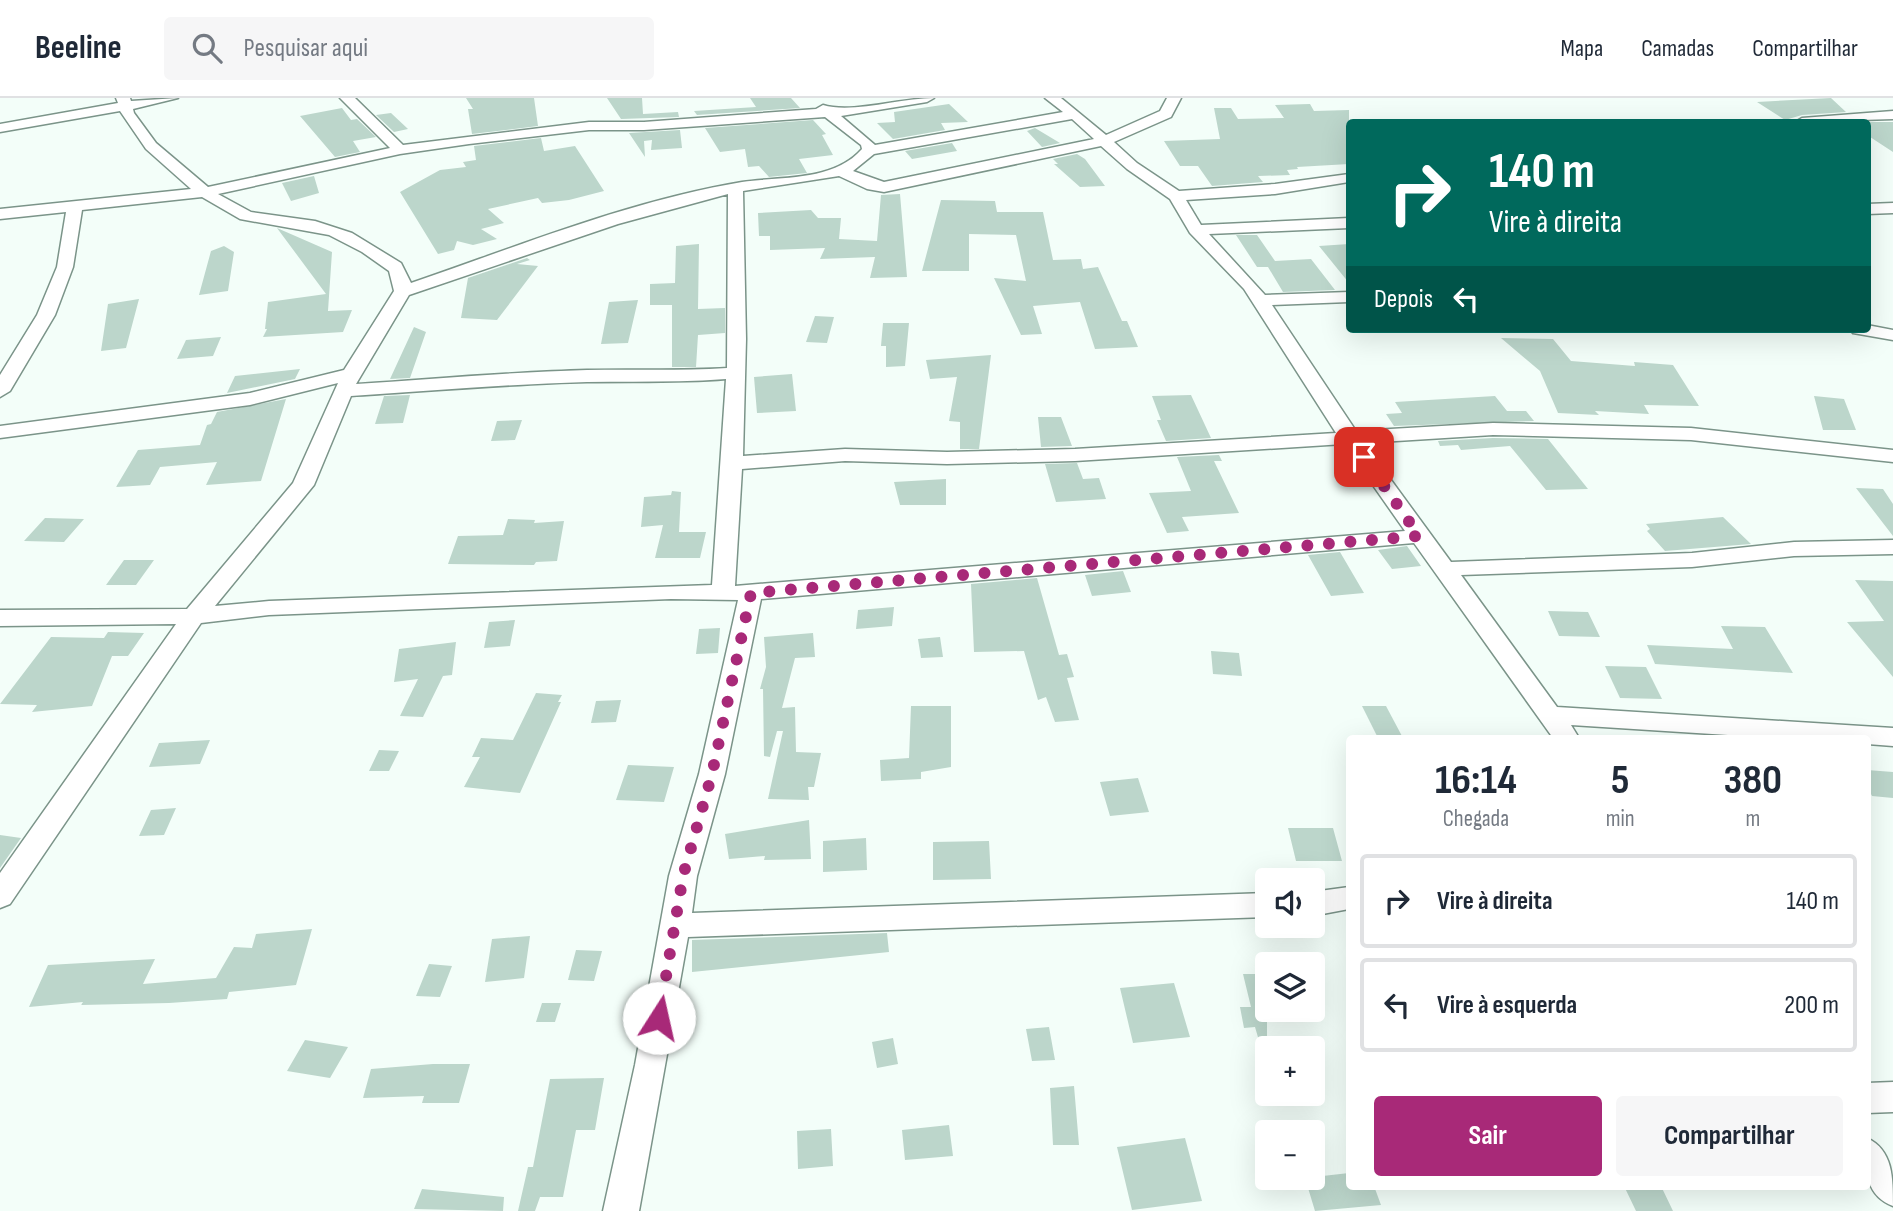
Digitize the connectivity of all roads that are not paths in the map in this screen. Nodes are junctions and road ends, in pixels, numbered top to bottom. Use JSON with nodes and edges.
{"nodes":[{"id":1,"x":171,"y":98,"type":"edge"},
{"id":2,"x":347,"y":98,"type":"edge"},
{"id":3,"x":809,"y":98,"type":"edge"},
{"id":4,"x":927,"y":98,"type":"edge"},
{"id":5,"x":1052,"y":98,"type":"edge"},
{"id":6,"x":1174,"y":98,"type":"edge"},
{"id":7,"x":123,"y":102,"type":"edge"},
{"id":8,"x":862,"y":110,"type":"junction"},
{"id":9,"x":827,"y":113,"type":"junction"},
{"id":10,"x":1075,"y":114,"type":"junction"},
{"id":11,"x":1893,"y":115,"type":"edge"},
{"id":12,"x":1841,"y":119,"type":"edge"},
{"id":13,"x":842,"y":124,"type":"junction"},
{"id":14,"x":0,"y":128,"type":"edge"},
{"id":15,"x":1104,"y":141,"type":"junction"},
{"id":16,"x":400,"y":150,"type":"junction"},
{"id":17,"x":869,"y":150,"type":"junction"},
{"id":18,"x":842,"y":172,"type":"junction"},
{"id":19,"x":1346,"y":178,"type":"edge"},
{"id":20,"x":735,"y":188,"type":"junction"},
{"id":21,"x":207,"y":192,"type":"junction"},
{"id":22,"x":1176,"y":196,"type":"junction"},
{"id":23,"x":75,"y":206,"type":"junction"},
{"id":24,"x":1893,"y":208,"type":"edge"},
{"id":25,"x":1871,"y":209,"type":"edge"},
{"id":26,"x":0,"y":214,"type":"edge"},
{"id":27,"x":1346,"y":223,"type":"edge"},
{"id":28,"x":1196,"y":230,"type":"junction"},
{"id":29,"x":402,"y":291,"type":"junction"},
{"id":30,"x":1346,"y":297,"type":"edge"},
{"id":31,"x":1261,"y":300,"type":"junction"},
{"id":32,"x":1871,"y":331,"type":"edge"},
{"id":33,"x":1893,"y":335,"type":"edge"},
{"id":34,"x":736,"y":373,"type":"junction"},
{"id":35,"x":347,"y":383,"type":"junction"},
{"id":36,"x":0,"y":391,"type":"edge"},
{"id":37,"x":0,"y":432,"type":"edge"},
{"id":38,"x":1350,"y":438,"type":"junction"},
{"id":39,"x":1893,"y":456,"type":"edge"},
{"id":40,"x":733,"y":463,"type":"junction"},
{"id":41,"x":1419,"y":536,"type":"junction"},
{"id":42,"x":1893,"y":547,"type":"edge"},
{"id":43,"x":1447,"y":569,"type":"junction"},
{"id":44,"x":737,"y":592,"type":"junction"},
{"id":45,"x":194,"y":616,"type":"junction"},
{"id":46,"x":0,"y":618,"type":"edge"},
{"id":47,"x":1549,"y":715,"type":"junction"},
{"id":48,"x":1564,"y":735,"type":"edge"},
{"id":49,"x":1862,"y":735,"type":"edge"},
{"id":50,"x":1871,"y":736,"type":"edge"},
{"id":51,"x":1893,"y":737,"type":"edge"},
{"id":52,"x":0,"y":896,"type":"edge"},
{"id":53,"x":1346,"y":898,"type":"edge"},
{"id":54,"x":1325,"y":902,"type":"edge"},
{"id":55,"x":1255,"y":905,"type":"edge"},
{"id":56,"x":676,"y":925,"type":"junction"},
{"id":57,"x":1893,"y":1097,"type":"edge"},
{"id":58,"x":1871,"y":1098,"type":"edge"},
{"id":59,"x":1871,"y":1159,"type":"edge"},
{"id":60,"x":1893,"y":1189,"type":"edge"},
{"id":61,"x":621,"y":1211,"type":"edge"}],
"edges":[{"from":1,"to":7,"type":"street"},
{"from":2,"to":16,"type":"street"},
{"from":3,"to":9,"type":"street"},
{"from":4,"to":8,"type":"street"},
{"from":5,"to":10,"type":"street"},
{"from":6,"to":15,"type":"street"},
{"from":7,"to":14,"type":"street"},
{"from":7,"to":21,"type":"street"},
{"from":8,"to":9,"type":"street"},
{"from":8,"to":13,"type":"street"},
{"from":9,"to":13,"type":"street"},
{"from":9,"to":16,"type":"street"},
{"from":10,"to":15,"type":"street"},
{"from":10,"to":17,"type":"street"},
{"from":11,"to":12,"type":"street"},
{"from":13,"to":17,"type":"street"},
{"from":15,"to":18,"type":"street"},
{"from":15,"to":22,"type":"street"},
{"from":16,"to":21,"type":"street"},
{"from":17,"to":18,"type":"street"},
{"from":18,"to":20,"type":"street"},
{"from":19,"to":22,"type":"street"},
{"from":20,"to":29,"type":"street"},
{"from":20,"to":34,"type":"street"},
{"from":21,"to":23,"type":"street"},
{"from":21,"to":29,"type":"street"},
{"from":22,"to":28,"type":"street"},
{"from":23,"to":26,"type":"street"},
{"from":23,"to":36,"type":"street"},
{"from":24,"to":25,"type":"street"},
{"from":27,"to":28,"type":"street"},
{"from":28,"to":31,"type":"street"},
{"from":29,"to":35,"type":"street"},
{"from":30,"to":31,"type":"street"},
{"from":31,"to":38,"type":"street"},
{"from":32,"to":33,"type":"street"},
{"from":34,"to":35,"type":"street"},
{"from":34,"to":40,"type":"street"},
{"from":35,"to":37,"type":"street"},
{"from":35,"to":45,"type":"street"},
{"from":38,"to":39,"type":"street"},
{"from":38,"to":40,"type":"street"},
{"from":38,"to":41,"type":"street"},
{"from":40,"to":44,"type":"street"},
{"from":41,"to":43,"type":"street"},
{"from":41,"to":44,"type":"street"},
{"from":42,"to":43,"type":"street"},
{"from":43,"to":47,"type":"street"},
{"from":44,"to":45,"type":"street"},
{"from":44,"to":56,"type":"street"},
{"from":45,"to":46,"type":"street"},
{"from":45,"to":52,"type":"street"},
{"from":47,"to":48,"type":"street"},
{"from":47,"to":49,"type":"street"},
{"from":50,"to":51,"type":"street"},
{"from":53,"to":54,"type":"street"},
{"from":55,"to":56,"type":"street"},
{"from":56,"to":61,"type":"street"},
{"from":57,"to":58,"type":"street"},
{"from":59,"to":60,"type":"street"}]}
